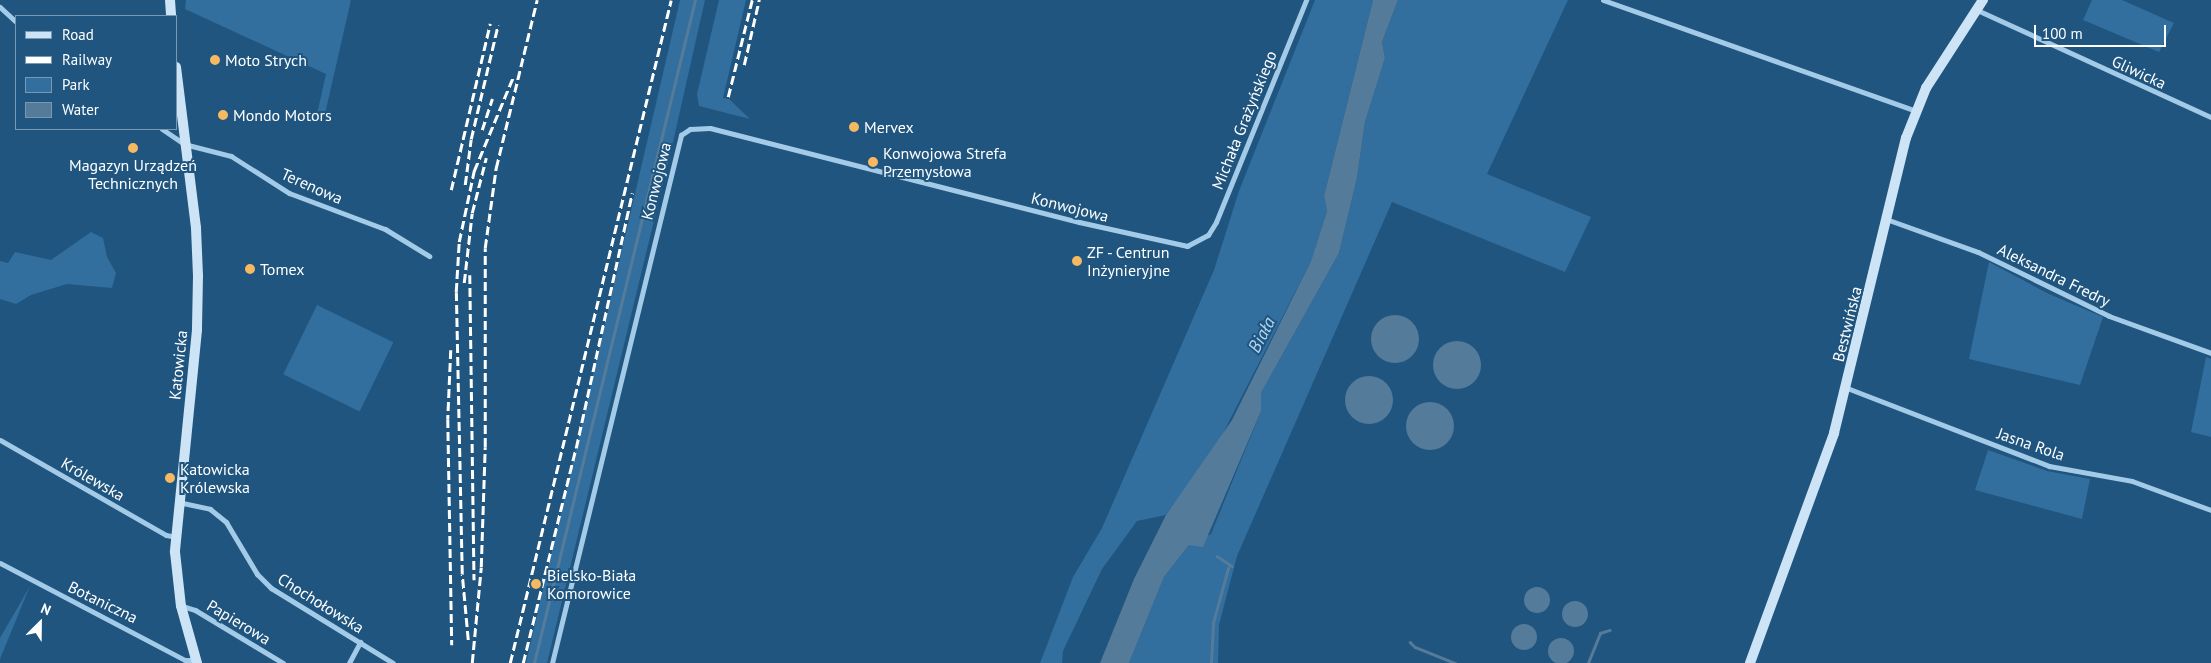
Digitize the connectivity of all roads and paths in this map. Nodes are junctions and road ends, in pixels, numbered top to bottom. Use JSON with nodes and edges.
{"nodes":[{"id":1,"x":170,"y":0,"type":"edge"},
{"id":2,"x":1306,"y":0,"type":"edge"},
{"id":3,"x":1602,"y":0,"type":"edge"},
{"id":4,"x":1983,"y":0,"type":"edge"},
{"id":5,"x":0,"y":7,"type":"edge"},
{"id":6,"x":1977,"y":9,"type":"junction"},
{"id":7,"x":171,"y":15,"type":"edge"},
{"id":8,"x":15,"y":21,"type":"edge"},
{"id":9,"x":178,"y":86,"type":"edge"},
{"id":10,"x":1916,"y":111,"type":"junction"},
{"id":11,"x":2211,"y":117,"type":"edge"},
{"id":12,"x":163,"y":130,"type":"edge"},
{"id":13,"x":184,"y":144,"type":"junction"},
{"id":14,"x":1886,"y":218,"type":"junction"},
{"id":15,"x":1197,"y":243,"type":"joint"},
{"id":16,"x":429,"y":256,"type":"dead end"},
{"id":17,"x":2211,"y":353,"type":"edge"},
{"id":18,"x":1847,"y":388,"type":"junction"},
{"id":19,"x":0,"y":440,"type":"edge"},
{"id":20,"x":178,"y":502,"type":"junction"},
{"id":21,"x":2211,"y":510,"type":"edge"},
{"id":22,"x":176,"y":537,"type":"junction"},
{"id":23,"x":0,"y":563,"type":"edge"},
{"id":24,"x":181,"y":606,"type":"junction"},
{"id":25,"x":360,"y":642,"type":"junction"},
{"id":26,"x":196,"y":662,"type":"edge"},
{"id":27,"x":283,"y":663,"type":"edge"},
{"id":28,"x":349,"y":663,"type":"edge"},
{"id":29,"x":393,"y":663,"type":"edge"},
{"id":30,"x":552,"y":663,"type":"edge"},
{"id":31,"x":1750,"y":663,"type":"edge"}],
"edges":[{"from":1,"to":7,"type":"street"},
{"from":2,"to":15,"type":"street","name":"Michała Grażyńskiego"},
{"from":3,"to":10,"type":"street"},
{"from":4,"to":6,"type":"street","name":"Bestwińska"},
{"from":5,"to":8,"type":"street"},
{"from":6,"to":10,"type":"street","name":"Bestwińska"},
{"from":6,"to":11,"type":"street","name":"Gliwicka"},
{"from":9,"to":13,"type":"street","name":"Katowicka"},
{"from":10,"to":14,"type":"street","name":"Bestwińska"},
{"from":12,"to":13,"type":"street"},
{"from":13,"to":16,"type":"street","name":"Terenowa"},
{"from":13,"to":20,"type":"street","name":"Katowicka"},
{"from":14,"to":17,"type":"street","name":"Aleksandra Fredry"},
{"from":14,"to":18,"type":"street","name":"Bestwińska"},
{"from":15,"to":30,"type":"street","name":"Konwojowa"},
{"from":18,"to":21,"type":"street","name":"Jasna Rola"},
{"from":18,"to":31,"type":"street","name":"Bestwińska"},
{"from":19,"to":22,"type":"street","name":"Królewska"},
{"from":20,"to":22,"type":"street","name":"Katowicka"},
{"from":20,"to":25,"type":"street","name":"Chochołowska"},
{"from":22,"to":24,"type":"street","name":"Katowicka"},
{"from":23,"to":26,"type":"street","name":"Botaniczna"},
{"from":24,"to":26,"type":"street","name":"Katowicka"},
{"from":24,"to":27,"type":"street","name":"Papierowa"},
{"from":25,"to":28,"type":"street"},
{"from":25,"to":29,"type":"street","name":"Chochołowska"}]}
